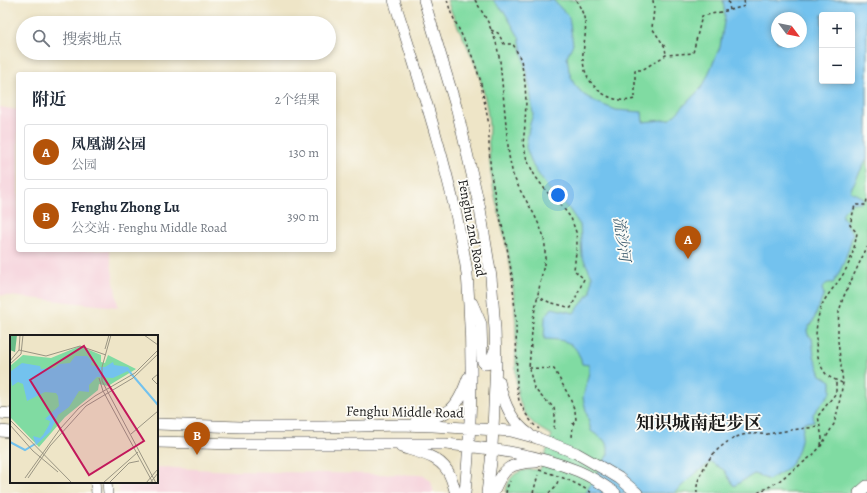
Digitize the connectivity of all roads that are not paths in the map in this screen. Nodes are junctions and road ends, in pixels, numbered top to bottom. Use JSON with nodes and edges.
{"nodes":[{"id":1,"x":394,"y":0,"type":"edge"},
{"id":2,"x":424,"y":0,"type":"edge"},
{"id":3,"x":468,"y":293,"type":"junction"},
{"id":4,"x":495,"y":348,"type":"junction"},
{"id":5,"x":496,"y":362,"type":"junction"},
{"id":6,"x":471,"y":368,"type":"junction"},
{"id":7,"x":0,"y":413,"type":"edge"},
{"id":8,"x":10,"y":414,"type":"edge"},
{"id":9,"x":158,"y":424,"type":"edge"},
{"id":10,"x":384,"y":425,"type":"junction"},
{"id":11,"x":400,"y":425,"type":"junction"},
{"id":12,"x":469,"y":428,"type":"junction"},
{"id":13,"x":493,"y":429,"type":"junction"},
{"id":14,"x":0,"y":431,"type":"edge"},
{"id":15,"x":10,"y":432,"type":"edge"},
{"id":16,"x":158,"y":442,"type":"edge"},
{"id":17,"x":550,"y":442,"type":"junction"},
{"id":18,"x":388,"y":444,"type":"junction"},
{"id":19,"x":468,"y":446,"type":"junction"},
{"id":20,"x":492,"y":448,"type":"junction"},
{"id":21,"x":551,"y":462,"type":"junction"},
{"id":22,"x":95,"y":483,"type":"edge"},
{"id":23,"x":107,"y":483,"type":"edge"},
{"id":24,"x":867,"y":486,"type":"edge"},
{"id":25,"x":96,"y":493,"type":"edge"},
{"id":26,"x":108,"y":493,"type":"edge"},
{"id":27,"x":456,"y":493,"type":"edge"},
{"id":28,"x":465,"y":493,"type":"edge"},
{"id":29,"x":488,"y":493,"type":"edge"},
{"id":30,"x":493,"y":493,"type":"edge"},
{"id":31,"x":615,"y":493,"type":"edge"},
{"id":32,"x":637,"y":493,"type":"edge"},
{"id":33,"x":859,"y":493,"type":"edge"}],
"edges":[{"from":1,"to":3,"type":"street","name":"Fenghu 2nd Road"},
{"from":2,"to":4,"type":"street","name":"Fenghu 2nd Road"},
{"from":3,"to":4,"type":"street"},
{"from":3,"to":6,"type":"street","name":"Fenghu 2nd Road"},
{"from":4,"to":5,"type":"street","name":"Fenghu 2nd Road"},
{"from":5,"to":13,"type":"street","name":"Fenghu 2nd Road"},
{"from":5,"to":17,"type":"street"},
{"from":6,"to":11,"type":"street"},
{"from":6,"to":12,"type":"street","name":"Fenghu 2nd Road"},
{"from":7,"to":8,"type":"street"},
{"from":9,"to":10,"type":"street","name":"Fenghu Middle Road"},
{"from":10,"to":11,"type":"street","name":"Fenghu Middle Road"},
{"from":10,"to":18,"type":"street"},
{"from":11,"to":12,"type":"street","name":"Fenghu Middle Road"},
{"from":12,"to":13,"type":"street","name":"Fenghu Middle Road"},
{"from":12,"to":19,"type":"street","name":"Fenghu 2nd Road"},
{"from":13,"to":17,"type":"street","name":"Fenghu Middle Road"},
{"from":13,"to":20,"type":"street","name":"Fenghu 2nd Road"},
{"from":14,"to":15,"type":"street"},
{"from":16,"to":18,"type":"street"},
{"from":17,"to":32,"type":"street","name":"Fenghu Middle Road"},
{"from":18,"to":19,"type":"street"},
{"from":18,"to":27,"type":"street"},
{"from":19,"to":20,"type":"street"},
{"from":19,"to":28,"type":"street","name":"Fenghu 2nd Road"},
{"from":20,"to":21,"type":"street"},
{"from":20,"to":29,"type":"street","name":"Fenghu 2nd Road"},
{"from":21,"to":30,"type":"street"},
{"from":21,"to":31,"type":"street"},
{"from":22,"to":25,"type":"street"},
{"from":23,"to":26,"type":"street"},
{"from":24,"to":33,"type":"street"}]}
